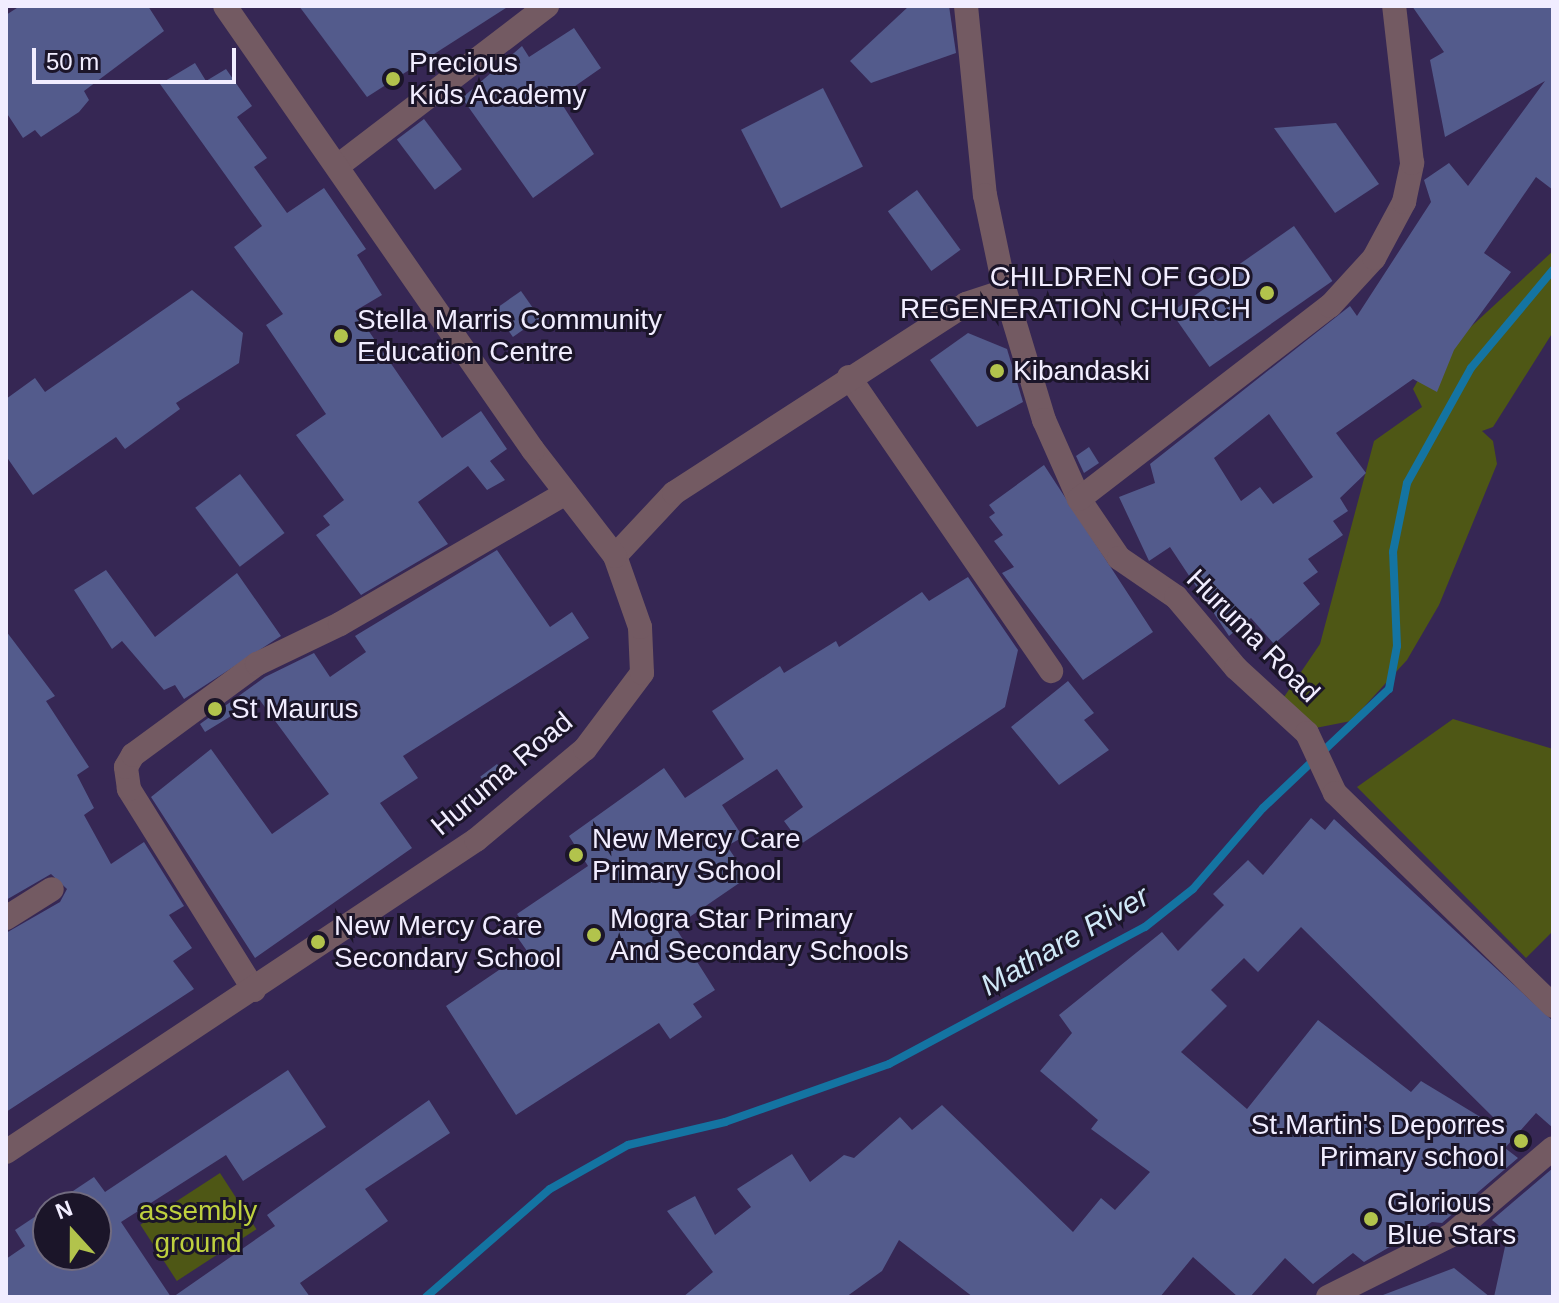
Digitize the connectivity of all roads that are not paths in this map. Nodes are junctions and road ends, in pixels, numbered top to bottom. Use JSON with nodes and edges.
{"nodes":[{"id":1,"x":225,"y":6,"type":"edge"},
{"id":2,"x":547,"y":6,"type":"edge"},
{"id":3,"x":966,"y":6,"type":"edge"},
{"id":4,"x":1394,"y":6,"type":"edge"},
{"id":5,"x":339,"y":165,"type":"junction"},
{"id":6,"x":1005,"y":291,"type":"junction"},
{"id":7,"x":849,"y":377,"type":"junction"},
{"id":8,"x":566,"y":493,"type":"junction"},
{"id":9,"x":1079,"y":499,"type":"junction"},
{"id":10,"x":615,"y":556,"type":"junction"},
{"id":11,"x":1051,"y":671,"type":"dead end"},
{"id":12,"x":52,"y":889,"type":"dead end"},
{"id":13,"x":6,"y":918,"type":"edge"},
{"id":14,"x":254,"y":990,"type":"junction"},
{"id":15,"x":1553,"y":1006,"type":"edge"},
{"id":16,"x":1553,"y":1148,"type":"edge"},
{"id":17,"x":6,"y":1152,"type":"edge"},
{"id":18,"x":1328,"y":1297,"type":"edge"}],
"edges":[{"from":1,"to":5,"type":"street","name":"Huruma Road"},
{"from":2,"to":5,"type":"street"},
{"from":3,"to":6,"type":"street","name":"Huruma Road"},
{"from":4,"to":9,"type":"street"},
{"from":5,"to":8,"type":"street","name":"Huruma Road"},
{"from":6,"to":7,"type":"street"},
{"from":6,"to":9,"type":"street","name":"Huruma Road"},
{"from":7,"to":10,"type":"street"},
{"from":7,"to":11,"type":"street"},
{"from":8,"to":10,"type":"street","name":"Huruma Road"},
{"from":8,"to":14,"type":"street"},
{"from":9,"to":15,"type":"street","name":"Huruma Road"},
{"from":10,"to":14,"type":"street","name":"Huruma Road"},
{"from":12,"to":13,"type":"street"},
{"from":14,"to":17,"type":"street","name":"Huruma Road"},
{"from":16,"to":18,"type":"street"}]}
